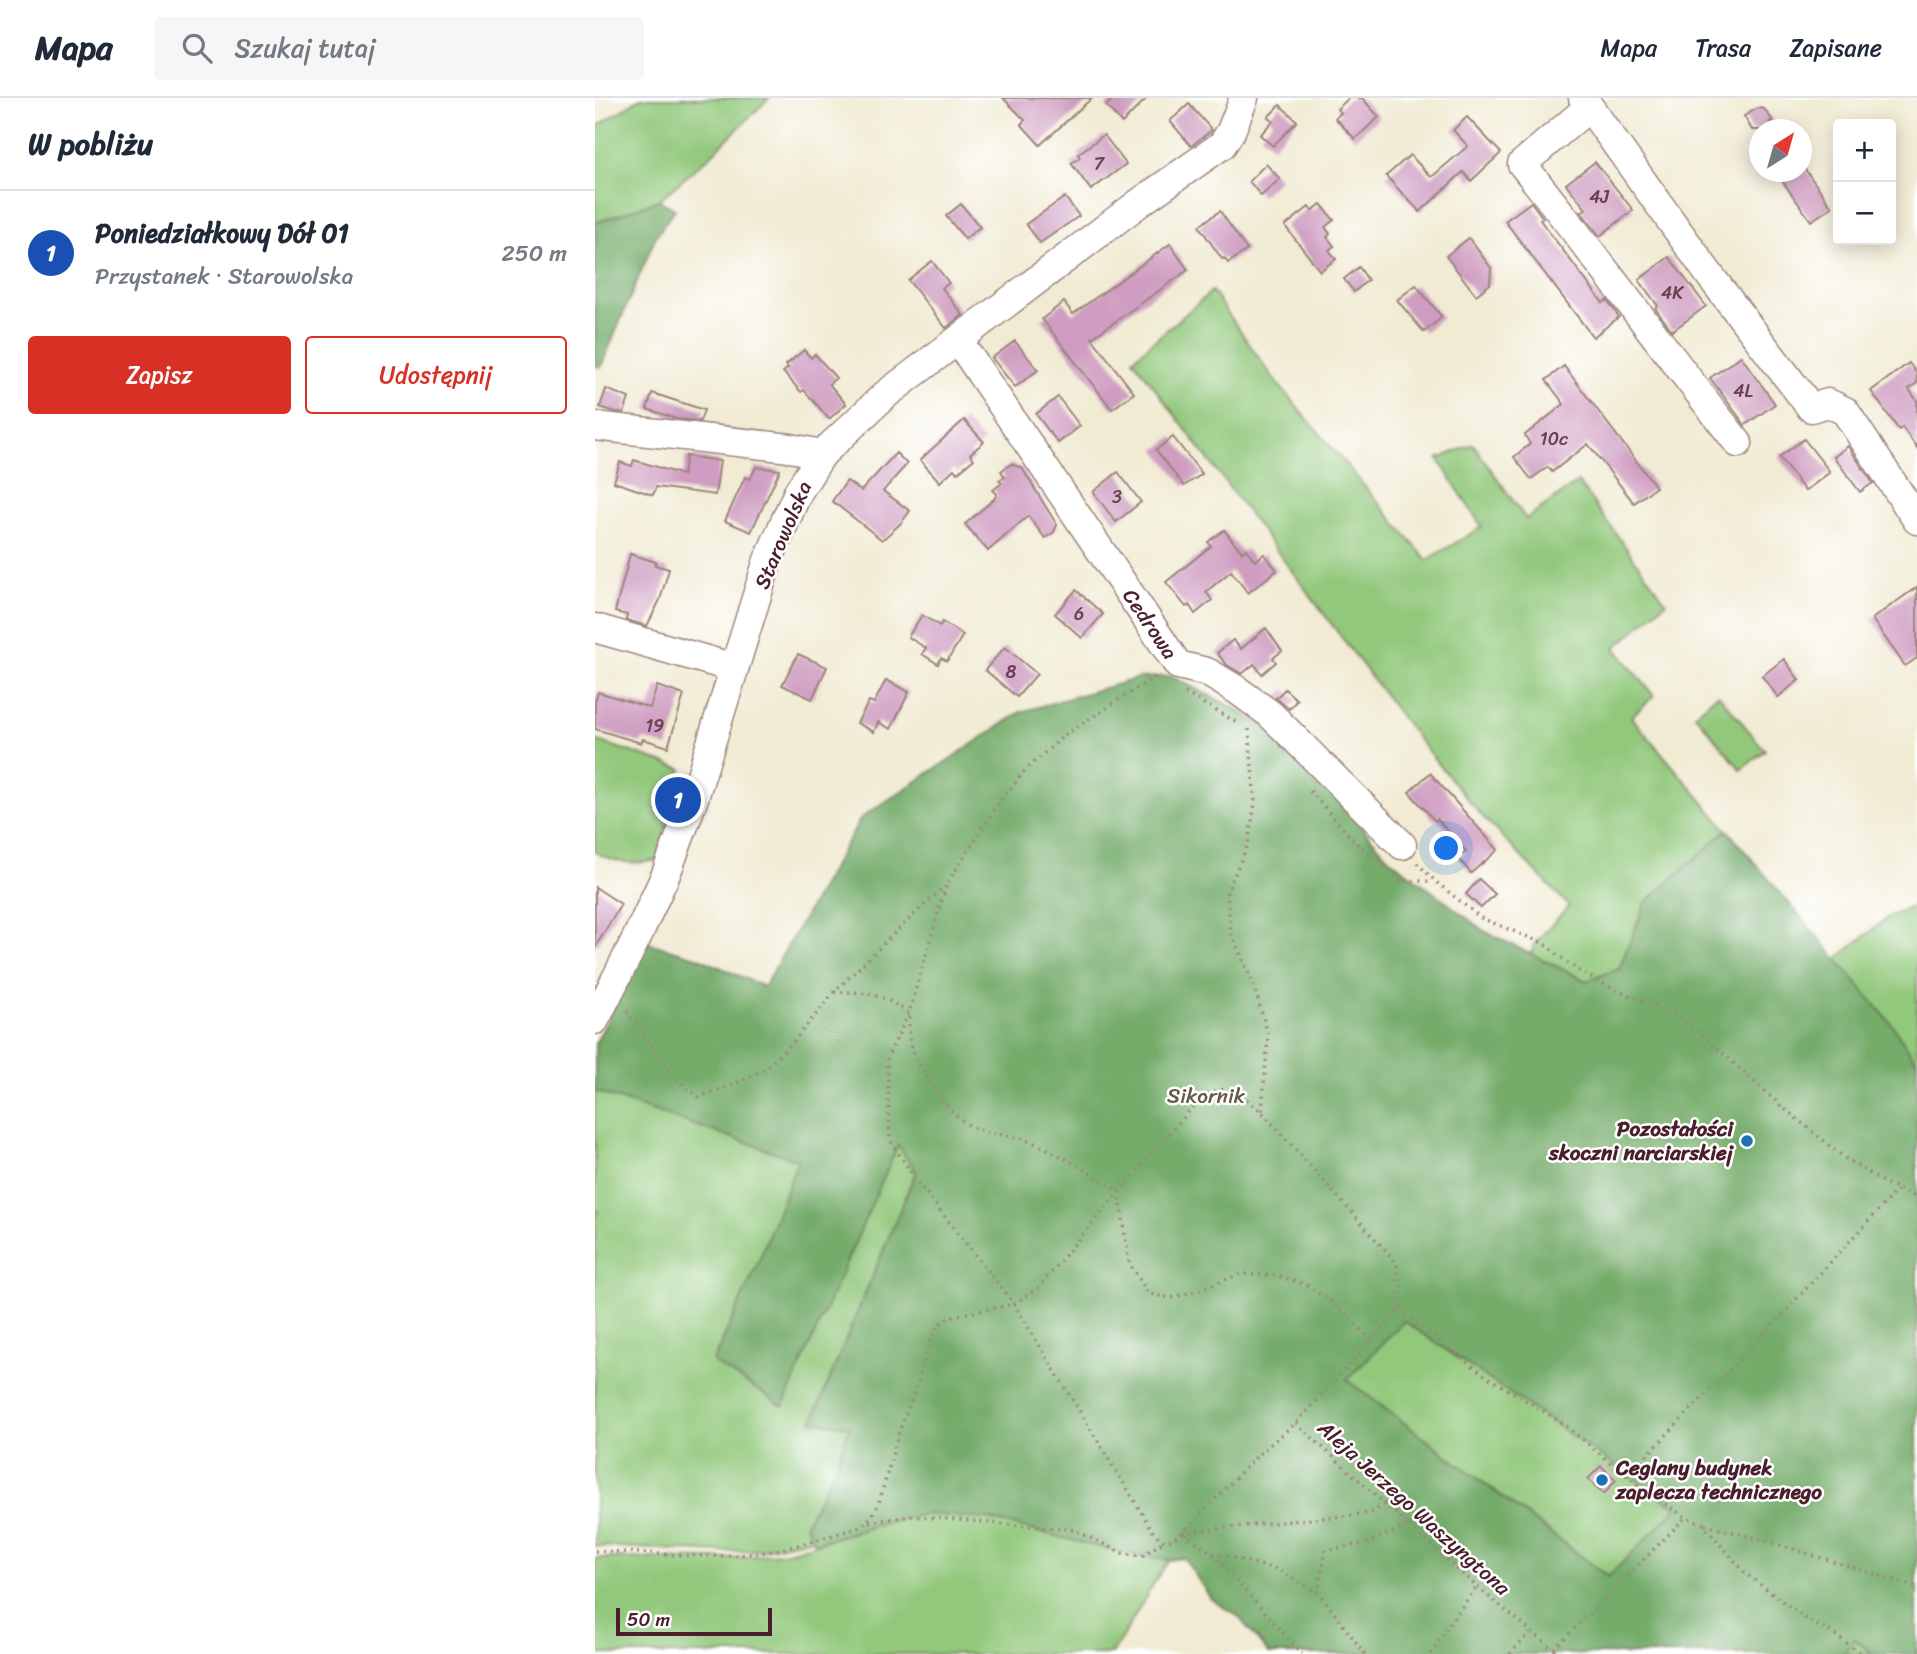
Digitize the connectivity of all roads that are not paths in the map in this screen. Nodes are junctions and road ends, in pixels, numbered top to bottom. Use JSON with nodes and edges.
{"nodes":[{"id":1,"x":1244,"y":98,"type":"edge"},
{"id":2,"x":1586,"y":103,"type":"edge"},
{"id":3,"x":958,"y":340,"type":"junction"},
{"id":4,"x":595,"y":426,"type":"edge"},
{"id":5,"x":1738,"y":443,"type":"dead end"},
{"id":6,"x":822,"y":454,"type":"junction"},
{"id":7,"x":1917,"y":520,"type":"edge"},
{"id":8,"x":595,"y":628,"type":"edge"},
{"id":9,"x":734,"y":668,"type":"junction"},
{"id":10,"x":1402,"y":845,"type":"dead end"},
{"id":11,"x":595,"y":1020,"type":"edge"}],
"edges":[{"from":1,"to":3,"type":"street","name":"Starowolska"},
{"from":2,"to":5,"type":"street"},
{"from":2,"to":7,"type":"street"},
{"from":3,"to":6,"type":"street","name":"Starowolska"},
{"from":3,"to":10,"type":"street","name":"Cedrowa"},
{"from":4,"to":6,"type":"street"},
{"from":6,"to":9,"type":"street","name":"Starowolska"},
{"from":8,"to":9,"type":"street"},
{"from":9,"to":11,"type":"street","name":"Starowolska"}]}
